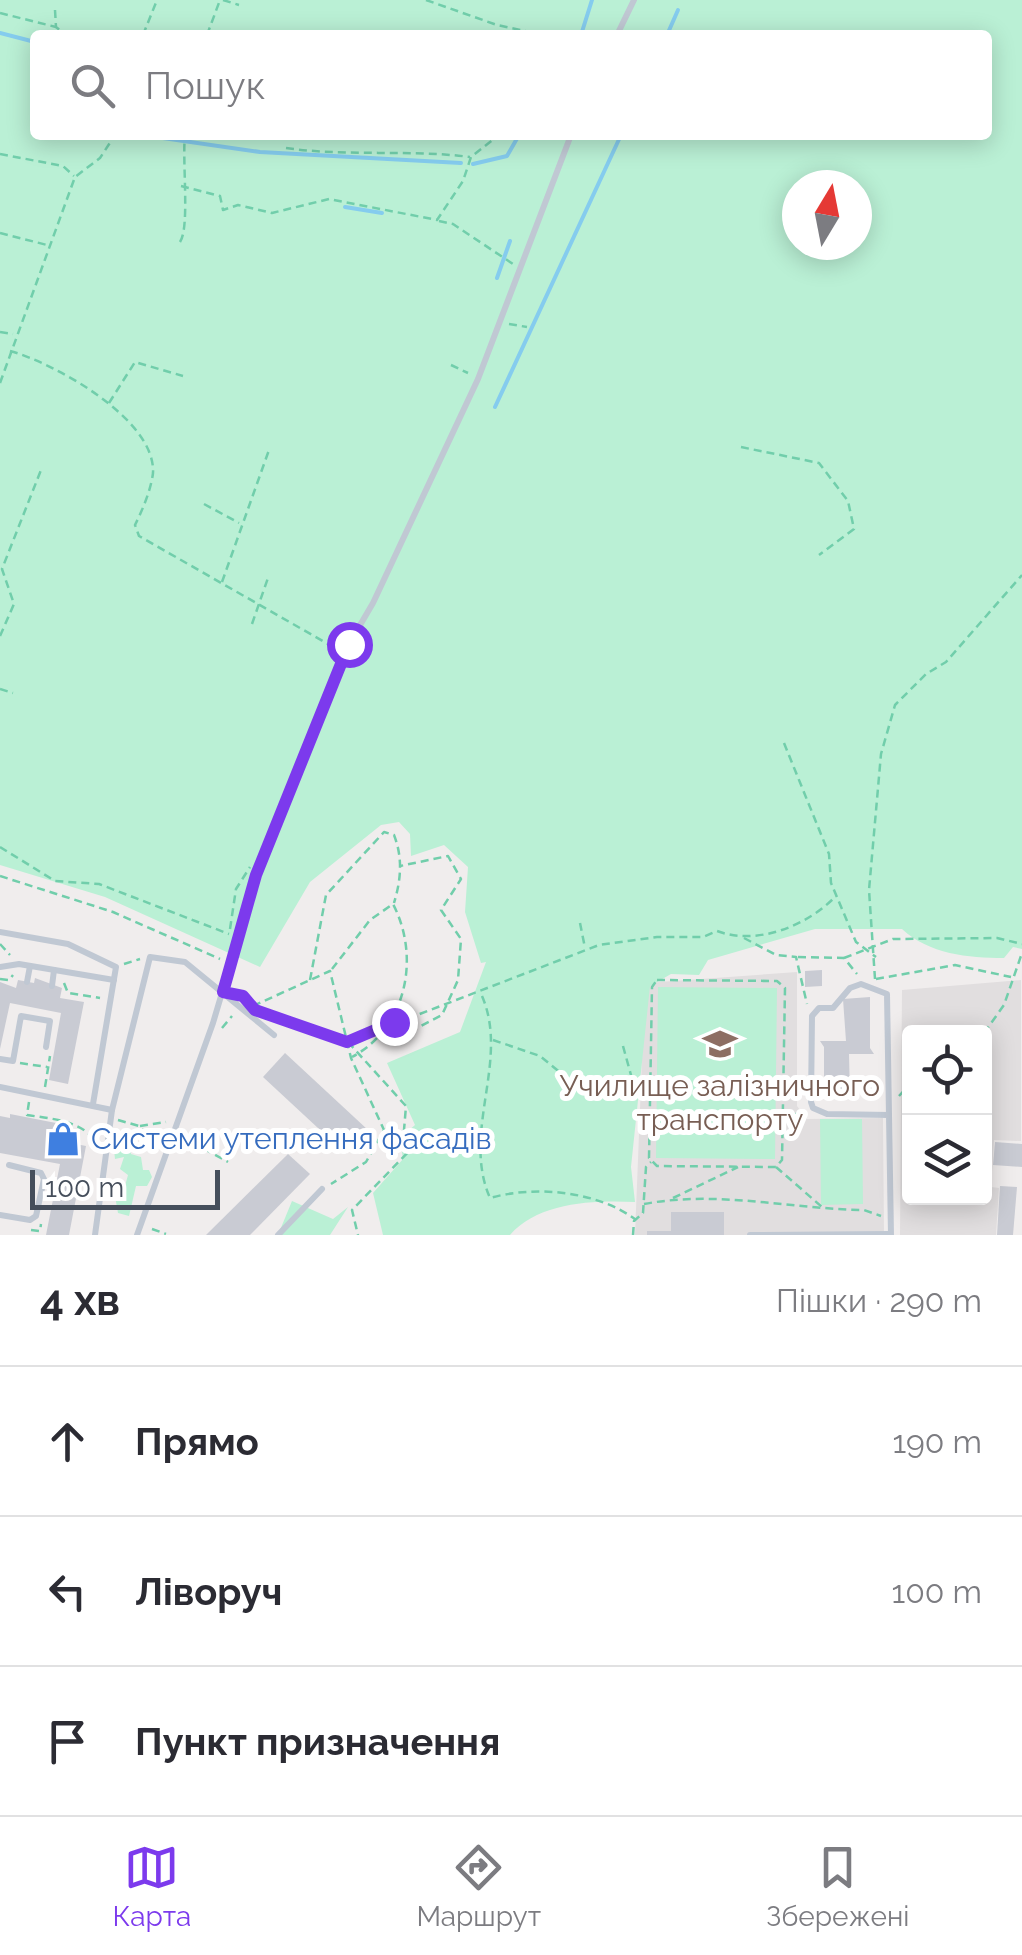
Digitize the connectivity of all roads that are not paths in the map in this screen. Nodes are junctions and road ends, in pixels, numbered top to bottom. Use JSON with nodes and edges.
{"nodes":[{"id":1,"x":634,"y":0,"type":"edge"},
{"id":2,"x":620,"y":30,"type":"edge"},
{"id":3,"x":568,"y":140,"type":"edge"},
{"id":4,"x":0,"y":932,"type":"edge"},
{"id":5,"x":0,"y":967,"type":"edge"},
{"id":6,"x":30,"y":969,"type":"junction"},
{"id":7,"x":54,"y":973,"type":"junction"},
{"id":8,"x":114,"y":980,"type":"junction"},
{"id":9,"x":28,"y":982,"type":"dead end"},
{"id":10,"x":52,"y":986,"type":"dead end"},
{"id":11,"x":223,"y":993,"type":"junction"},
{"id":12,"x":274,"y":1035,"type":"dead end"},
{"id":13,"x":49,"y":1049,"type":"road end"},
{"id":14,"x":0,"y":1059,"type":"edge"},
{"id":15,"x":0,"y":1088,"type":"edge"},
{"id":16,"x":92,"y":1104,"type":"junction"},
{"id":17,"x":113,"y":1114,"type":"junction"},
{"id":18,"x":889,"y":1115,"type":"junction"},
{"id":19,"x":10,"y":1165,"type":"dead end"},
{"id":20,"x":322,"y":1188,"type":"road end"},
{"id":21,"x":0,"y":1215,"type":"edge"},
{"id":22,"x":804,"y":1234,"type":"edge"},
{"id":23,"x":891,"y":1234,"type":"edge"},
{"id":24,"x":95,"y":1235,"type":"edge"},
{"id":25,"x":137,"y":1235,"type":"edge"},
{"id":26,"x":278,"y":1235,"type":"edge"},
{"id":27,"x":750,"y":1235,"type":"edge"}],
"edges":[{"from":1,"to":2,"type":"lane"},
{"from":3,"to":11,"type":"lane"},
{"from":4,"to":8,"type":"lane"},
{"from":5,"to":6,"type":"lane"},
{"from":6,"to":7,"type":"lane"},
{"from":6,"to":9,"type":"lane"},
{"from":7,"to":8,"type":"lane"},
{"from":7,"to":10,"type":"lane"},
{"from":8,"to":16,"type":"lane"},
{"from":11,"to":12,"type":"lane"},
{"from":11,"to":17,"type":"lane"},
{"from":11,"to":25,"type":"lane"},
{"from":13,"to":14,"type":"lane"},
{"from":15,"to":16,"type":"lane"},
{"from":16,"to":17,"type":"lane"},
{"from":17,"to":24,"type":"lane"},
{"from":18,"to":18,"type":"lane"},
{"from":18,"to":23,"type":"lane"},
{"from":19,"to":21,"type":"lane"},
{"from":20,"to":26,"type":"lane"},
{"from":22,"to":23,"type":"lane"},
{"from":22,"to":27,"type":"lane"}]}
